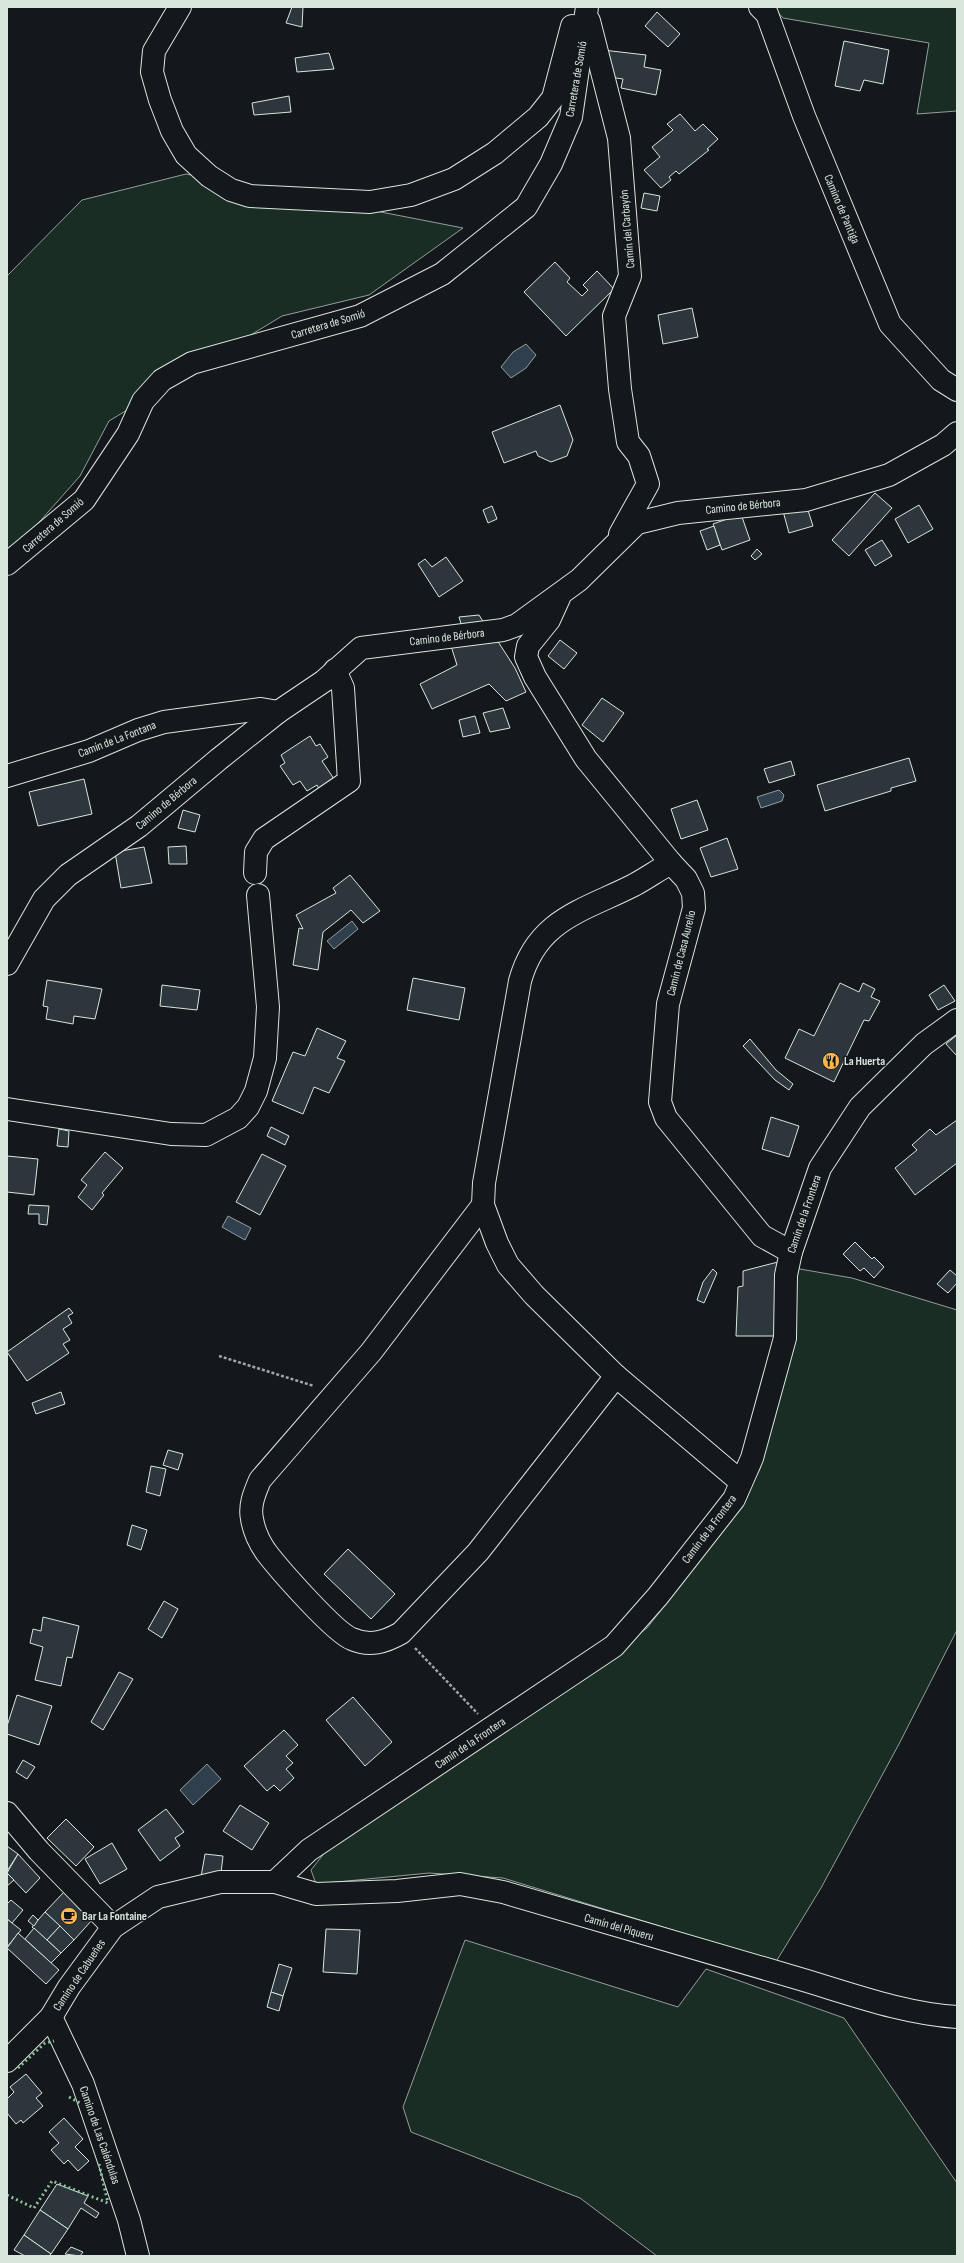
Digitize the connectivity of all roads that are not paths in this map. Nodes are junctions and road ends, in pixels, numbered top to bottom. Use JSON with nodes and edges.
{"nodes":[{"id":1,"x":180,"y":7,"type":"edge"},
{"id":2,"x":760,"y":7,"type":"edge"},
{"id":3,"x":584,"y":9,"type":"edge"},
{"id":4,"x":957,"y":390,"type":"edge"},
{"id":5,"x":957,"y":433,"type":"edge"},
{"id":6,"x":610,"y":550,"type":"junction"},
{"id":7,"x":7,"y":564,"type":"edge"},
{"id":8,"x":562,"y":593,"type":"junction"},
{"id":9,"x":335,"y":670,"type":"junction"},
{"id":10,"x":278,"y":712,"type":"junction"},
{"id":11,"x":7,"y":776,"type":"edge"},
{"id":12,"x":670,"y":863,"type":"junction"},
{"id":13,"x":255,"y":874,"type":"dead end"},
{"id":14,"x":258,"y":895,"type":"dead end"},
{"id":15,"x":7,"y":964,"type":"edge"},
{"id":16,"x":957,"y":1020,"type":"edge"},
{"id":17,"x":7,"y":1109,"type":"edge"},
{"id":18,"x":483,"y":1205,"type":"junction"},
{"id":19,"x":791,"y":1252,"type":"junction"},
{"id":20,"x":616,"y":1376,"type":"junction"},
{"id":21,"x":741,"y":1482,"type":"junction"},
{"id":22,"x":7,"y":1813,"type":"edge"},
{"id":23,"x":275,"y":1882,"type":"junction"},
{"id":24,"x":113,"y":1927,"type":"junction"},
{"id":25,"x":51,"y":2018,"type":"junction"},
{"id":26,"x":957,"y":2018,"type":"edge"},
{"id":27,"x":7,"y":2061,"type":"edge"},
{"id":28,"x":138,"y":2256,"type":"edge"}],
"edges":[{"from":1,"to":3,"type":"street"},
{"from":2,"to":4,"type":"street","name":"Camino de Pantiga"},
{"from":3,"to":6,"type":"street","name":"Camín del Carbayón"},
{"from":3,"to":7,"type":"street","name":"Carretera de Somió"},
{"from":5,"to":6,"type":"street","name":"Camino de Bérbora"},
{"from":6,"to":8,"type":"street","name":"Camino de Bérbora"},
{"from":8,"to":9,"type":"street","name":"Camino de Bérbora"},
{"from":8,"to":12,"type":"street","name":"Camín de Casa Aurelio"},
{"from":9,"to":10,"type":"street","name":"Camino de Bérbora"},
{"from":9,"to":13,"type":"street"},
{"from":10,"to":11,"type":"street","name":"Camín de La Fontana"},
{"from":10,"to":15,"type":"street","name":"Camino de Bérbora"},
{"from":12,"to":18,"type":"street"},
{"from":12,"to":19,"type":"street","name":"Camín de Casa Aurelio"},
{"from":14,"to":17,"type":"street"},
{"from":16,"to":19,"type":"street","name":"Camín de la Frontera"},
{"from":18,"to":20,"type":"street"},
{"from":18,"to":20,"type":"street"},
{"from":19,"to":21,"type":"street","name":"Camín de la Frontera"},
{"from":20,"to":21,"type":"street"},
{"from":21,"to":23,"type":"street","name":"Camín de la Frontera"},
{"from":22,"to":24,"type":"street"},
{"from":23,"to":24,"type":"street","name":"Camino de Cabueñes"},
{"from":23,"to":26,"type":"street","name":"Camín del Piqueru"},
{"from":24,"to":25,"type":"street","name":"Camino de Cabueñes"},
{"from":25,"to":27,"type":"street","name":"Camino de Cabueñes"},
{"from":25,"to":28,"type":"street","name":"Camino de Las Caléndulas"}]}
